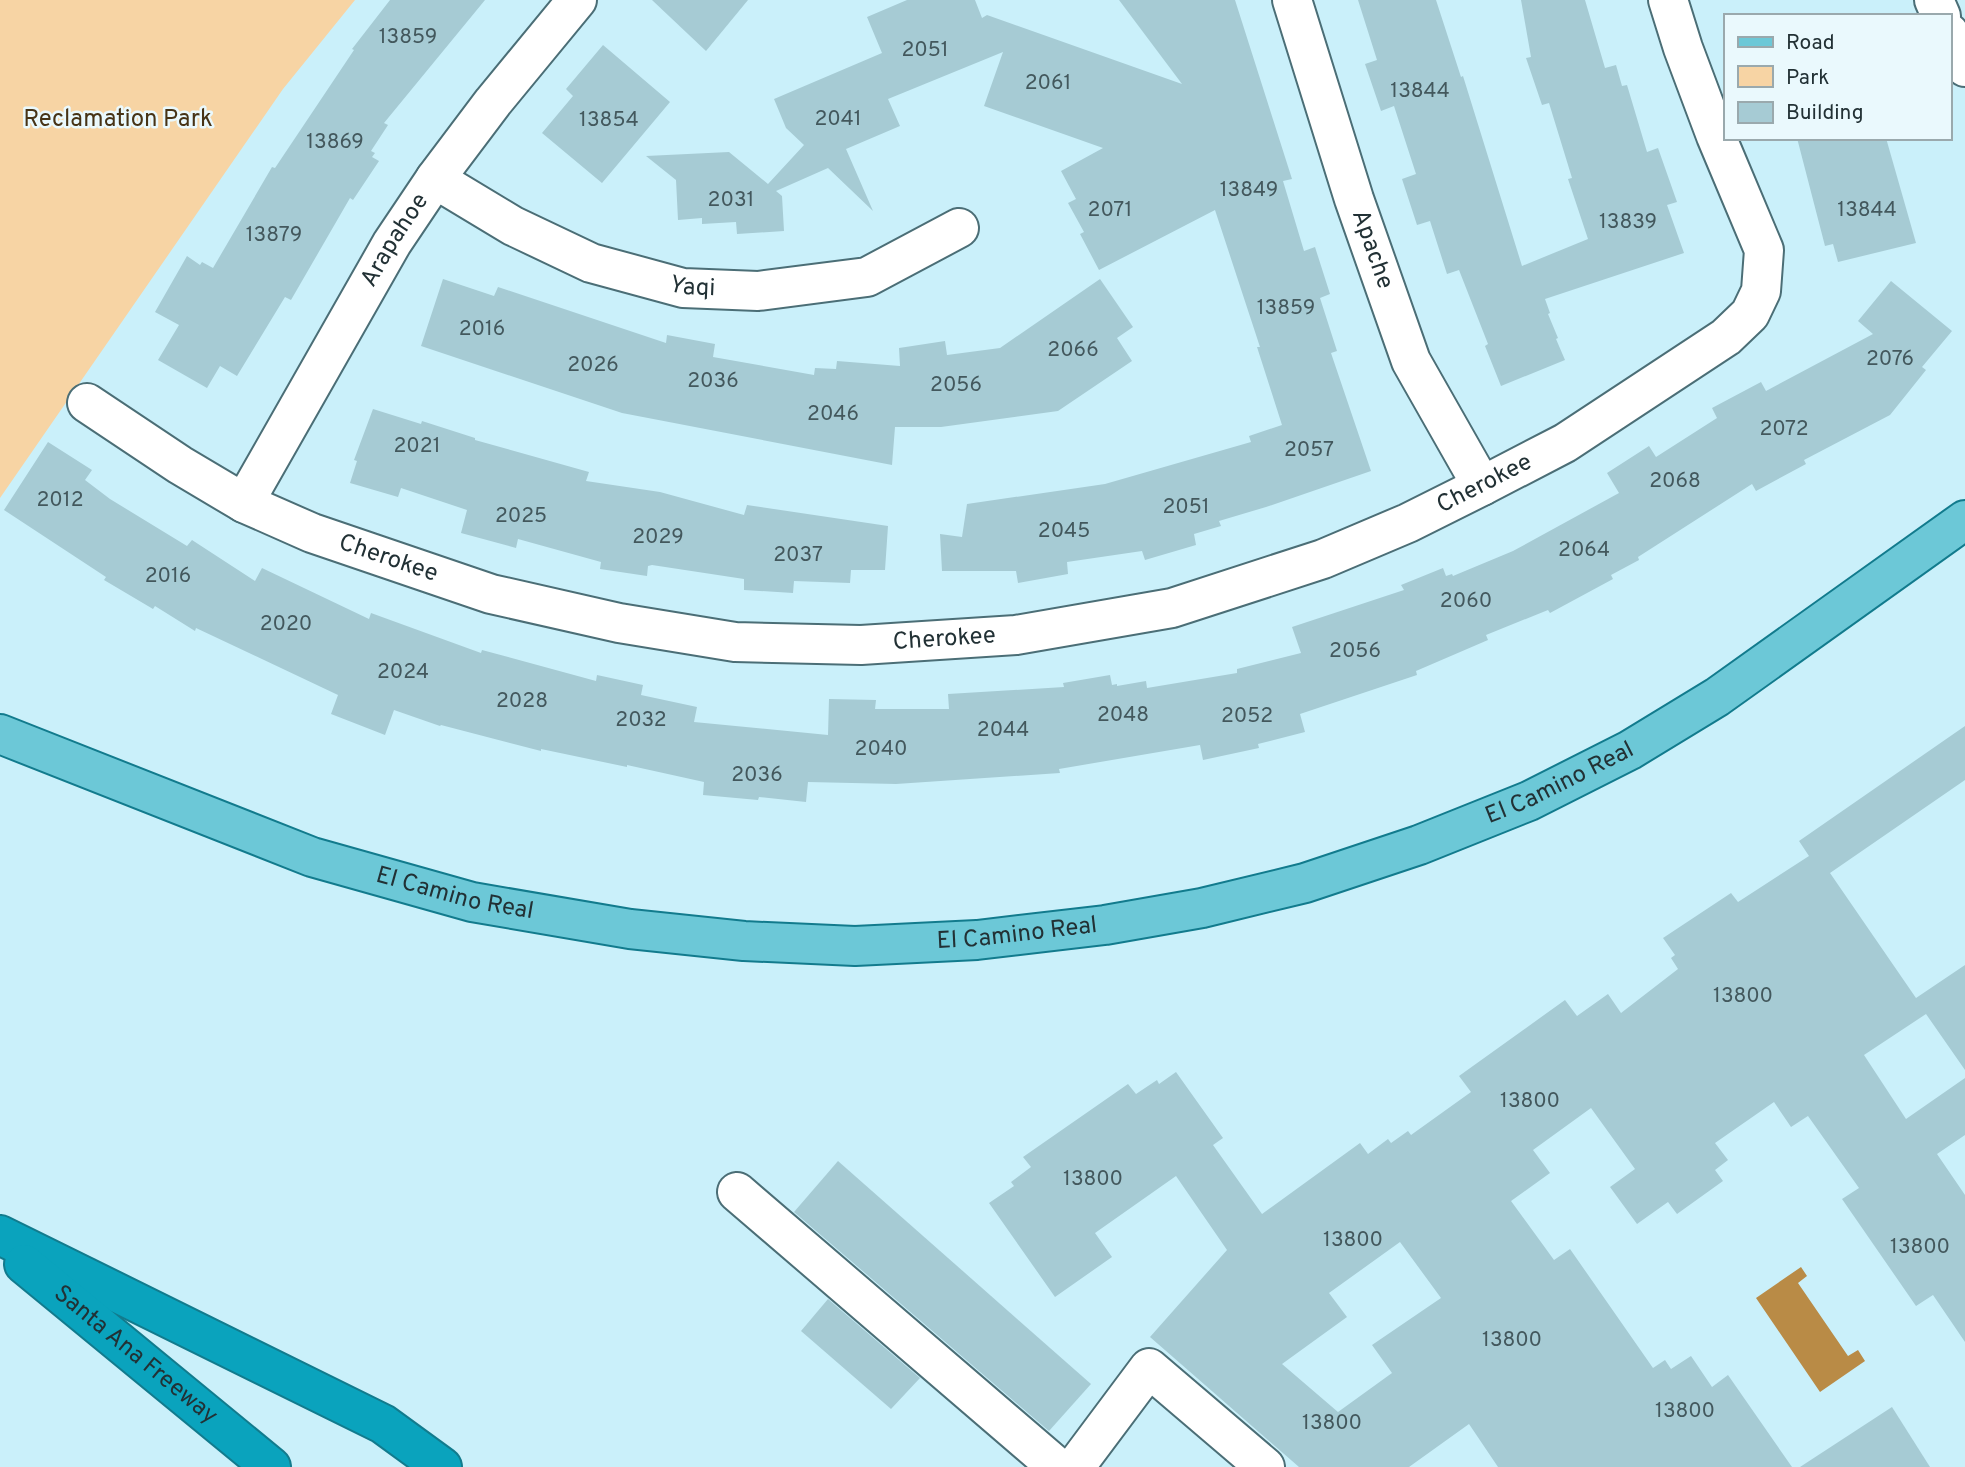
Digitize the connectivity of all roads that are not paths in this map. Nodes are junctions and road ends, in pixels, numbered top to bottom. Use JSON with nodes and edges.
{"nodes":[{"id":1,"x":577,"y":0,"type":"edge"},
{"id":2,"x":1292,"y":0,"type":"edge"},
{"id":3,"x":1668,"y":0,"type":"edge"},
{"id":4,"x":1951,"y":37,"type":"edge"},
{"id":5,"x":1965,"y":67,"type":"edge"},
{"id":6,"x":435,"y":179,"type":"junction"},
{"id":7,"x":959,"y":228,"type":"dead end"},
{"id":8,"x":87,"y":403,"type":"dead end"},
{"id":9,"x":1482,"y":486,"type":"junction"},
{"id":10,"x":244,"y":503,"type":"junction"},
{"id":11,"x":1965,"y":520,"type":"edge"},
{"id":12,"x":0,"y":734,"type":"edge"},
{"id":13,"x":737,"y":1192,"type":"dead end"},
{"id":14,"x":0,"y":1235,"type":"edge"},
{"id":15,"x":0,"y":1244,"type":"edge"},
{"id":16,"x":271,"y":1467,"type":"edge"},
{"id":17,"x":442,"y":1467,"type":"edge"},
{"id":18,"x":1057,"y":1467,"type":"edge"},
{"id":19,"x":1075,"y":1467,"type":"edge"},
{"id":20,"x":1265,"y":1467,"type":"edge"}],
"edges":[{"from":1,"to":6,"type":"street","name":"Arapahoe"},
{"from":2,"to":9,"type":"street","name":"Apache"},
{"from":3,"to":9,"type":"street","name":"Cherokee"},
{"from":4,"to":5,"type":"street"},
{"from":6,"to":7,"type":"street","name":"Yaqi"},
{"from":6,"to":10,"type":"street","name":"Arapahoe"},
{"from":8,"to":10,"type":"street","name":"Cherokee"},
{"from":9,"to":10,"type":"street","name":"Cherokee"},
{"from":11,"to":12,"type":"main road","name":"El Camino Real"},
{"from":13,"to":18,"type":"street"},
{"from":14,"to":17,"type":"highway"},
{"from":15,"to":16,"type":"highway","name":"Santa Ana Freeway"},
{"from":19,"to":20,"type":"street"}]}
